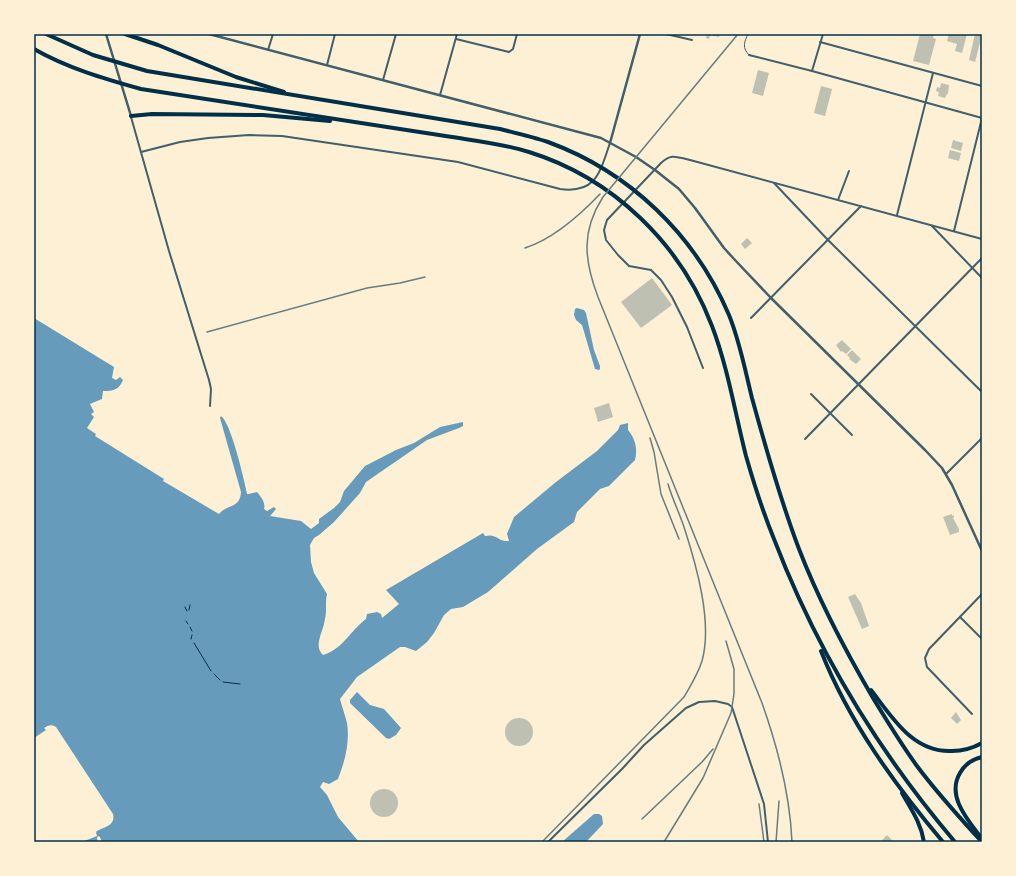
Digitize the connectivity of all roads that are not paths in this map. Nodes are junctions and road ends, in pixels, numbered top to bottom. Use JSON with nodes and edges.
{"nodes":[{"id":1,"x":46,"y":34,"type":"edge"},
{"id":2,"x":106,"y":34,"type":"edge"},
{"id":3,"x":125,"y":34,"type":"edge"},
{"id":4,"x":212,"y":34,"type":"edge"},
{"id":5,"x":272,"y":34,"type":"edge"},
{"id":6,"x":335,"y":34,"type":"edge"},
{"id":7,"x":396,"y":34,"type":"edge"},
{"id":8,"x":457,"y":34,"type":"edge"},
{"id":9,"x":517,"y":34,"type":"edge"},
{"id":10,"x":640,"y":34,"type":"edge"},
{"id":11,"x":666,"y":34,"type":"edge"},
{"id":12,"x":748,"y":34,"type":"edge"},
{"id":13,"x":823,"y":34,"type":"edge"},
{"id":14,"x":456,"y":39,"type":"junction"},
{"id":15,"x":692,"y":40,"type":"dead end"},
{"id":16,"x":820,"y":42,"type":"junction"},
{"id":17,"x":34,"y":49,"type":"edge"},
{"id":18,"x":268,"y":50,"type":"junction"},
{"id":19,"x":749,"y":55,"type":"joint"},
{"id":20,"x":327,"y":65,"type":"junction"},
{"id":21,"x":812,"y":71,"type":"junction"},
{"id":22,"x":933,"y":73,"type":"junction"},
{"id":23,"x":383,"y":80,"type":"junction"},
{"id":24,"x":982,"y":86,"type":"edge"},
{"id":25,"x":440,"y":95,"type":"junction"},
{"id":26,"x":305,"y":98,"type":"junction"},
{"id":27,"x":926,"y":102,"type":"junction"},
{"id":28,"x":131,"y":116,"type":"junction"},
{"id":29,"x":982,"y":118,"type":"edge"},
{"id":30,"x":350,"y":122,"type":"junction"},
{"id":31,"x":610,"y":143,"type":"junction"},
{"id":32,"x":141,"y":152,"type":"junction"},
{"id":33,"x":655,"y":170,"type":"junction"},
{"id":34,"x":849,"y":171,"type":"dead end"},
{"id":35,"x":773,"y":182,"type":"junction"},
{"id":36,"x":838,"y":200,"type":"junction"},
{"id":37,"x":861,"y":206,"type":"junction"},
{"id":38,"x":897,"y":215,"type":"junction"},
{"id":39,"x":931,"y":225,"type":"junction"},
{"id":40,"x":954,"y":231,"type":"junction"},
{"id":41,"x":982,"y":239,"type":"edge"},
{"id":42,"x":828,"y":240,"type":"junction"},
{"id":43,"x":982,"y":258,"type":"edge"},
{"id":44,"x":972,"y":268,"type":"junction"},
{"id":45,"x":982,"y":278,"type":"edge"},
{"id":46,"x":771,"y":298,"type":"junction"},
{"id":47,"x":751,"y":318,"type":"dead end"},
{"id":48,"x":915,"y":326,"type":"junction"},
{"id":49,"x":703,"y":368,"type":"dead end"},
{"id":50,"x":859,"y":384,"type":"junction"},
{"id":51,"x":982,"y":392,"type":"edge"},
{"id":52,"x":811,"y":394,"type":"dead end"},
{"id":53,"x":210,"y":406,"type":"dead end"},
{"id":54,"x":830,"y":413,"type":"junction"},
{"id":55,"x":852,"y":435,"type":"dead end"},
{"id":56,"x":982,"y":438,"type":"edge"},
{"id":57,"x":805,"y":439,"type":"dead end"},
{"id":58,"x":945,"y":475,"type":"junction"},
{"id":59,"x":982,"y":551,"type":"edge"},
{"id":60,"x":982,"y":594,"type":"edge"},
{"id":61,"x":960,"y":617,"type":"junction"},
{"id":62,"x":812,"y":629,"type":"junction"},
{"id":63,"x":982,"y":639,"type":"edge"},
{"id":64,"x":860,"y":676,"type":"junction"},
{"id":65,"x":972,"y":714,"type":"dead end"},
{"id":66,"x":982,"y":743,"type":"edge"},
{"id":67,"x":982,"y":757,"type":"edge"},
{"id":68,"x":887,"y":769,"type":"junction"},
{"id":69,"x":982,"y":839,"type":"edge"},
{"id":70,"x":548,"y":842,"type":"edge"},
{"id":71,"x":768,"y":842,"type":"edge"},
{"id":72,"x":924,"y":842,"type":"edge"},
{"id":73,"x":944,"y":842,"type":"edge"},
{"id":74,"x":955,"y":842,"type":"edge"},
{"id":75,"x":982,"y":842,"type":"edge"}],
"edges":[{"from":1,"to":26,"type":"highway"},
{"from":2,"to":28,"type":"street"},
{"from":3,"to":26,"type":"highway"},
{"from":4,"to":18,"type":"street"},
{"from":5,"to":18,"type":"street"},
{"from":6,"to":20,"type":"street"},
{"from":7,"to":23,"type":"street"},
{"from":8,"to":14,"type":"street"},
{"from":9,"to":14,"type":"street"},
{"from":10,"to":31,"type":"street"},
{"from":11,"to":15,"type":"street"},
{"from":12,"to":19,"type":"lane"},
{"from":13,"to":16,"type":"street"},
{"from":14,"to":25,"type":"street"},
{"from":16,"to":21,"type":"street"},
{"from":16,"to":22,"type":"street"},
{"from":17,"to":30,"type":"highway"},
{"from":18,"to":20,"type":"street"},
{"from":19,"to":21,"type":"street"},
{"from":20,"to":23,"type":"street"},
{"from":21,"to":27,"type":"street"},
{"from":22,"to":24,"type":"street"},
{"from":22,"to":27,"type":"street"},
{"from":23,"to":25,"type":"street"},
{"from":25,"to":31,"type":"street"},
{"from":26,"to":64,"type":"highway"},
{"from":27,"to":29,"type":"street"},
{"from":27,"to":38,"type":"street"},
{"from":28,"to":30,"type":"highway"},
{"from":28,"to":32,"type":"street"},
{"from":29,"to":40,"type":"street"},
{"from":30,"to":62,"type":"highway"},
{"from":31,"to":32,"type":"street"},
{"from":31,"to":33,"type":"street"},
{"from":32,"to":53,"type":"street"},
{"from":33,"to":35,"type":"street"},
{"from":33,"to":46,"type":"street"},
{"from":33,"to":49,"type":"street"},
{"from":34,"to":36,"type":"street"},
{"from":35,"to":36,"type":"street"},
{"from":35,"to":42,"type":"street"},
{"from":36,"to":37,"type":"street"},
{"from":37,"to":38,"type":"street"},
{"from":37,"to":42,"type":"street"},
{"from":38,"to":39,"type":"street"},
{"from":39,"to":40,"type":"street"},
{"from":39,"to":44,"type":"street"},
{"from":40,"to":41,"type":"street"},
{"from":42,"to":46,"type":"street"},
{"from":42,"to":48,"type":"street"},
{"from":43,"to":44,"type":"street"},
{"from":44,"to":45,"type":"street"},
{"from":44,"to":48,"type":"street"},
{"from":46,"to":47,"type":"street"},
{"from":46,"to":50,"type":"street"},
{"from":48,"to":50,"type":"street"},
{"from":48,"to":51,"type":"street"},
{"from":50,"to":54,"type":"street"},
{"from":50,"to":58,"type":"street"},
{"from":52,"to":54,"type":"street"},
{"from":54,"to":55,"type":"street"},
{"from":54,"to":57,"type":"street"},
{"from":56,"to":58,"type":"street"},
{"from":58,"to":59,"type":"street"},
{"from":60,"to":61,"type":"street"},
{"from":61,"to":63,"type":"street"},
{"from":61,"to":65,"type":"street"},
{"from":62,"to":68,"type":"highway"},
{"from":62,"to":74,"type":"highway"},
{"from":64,"to":66,"type":"highway"},
{"from":64,"to":75,"type":"highway"},
{"from":67,"to":69,"type":"highway"},
{"from":68,"to":72,"type":"highway"},
{"from":68,"to":73,"type":"highway"},
{"from":70,"to":71,"type":"street"}]}
